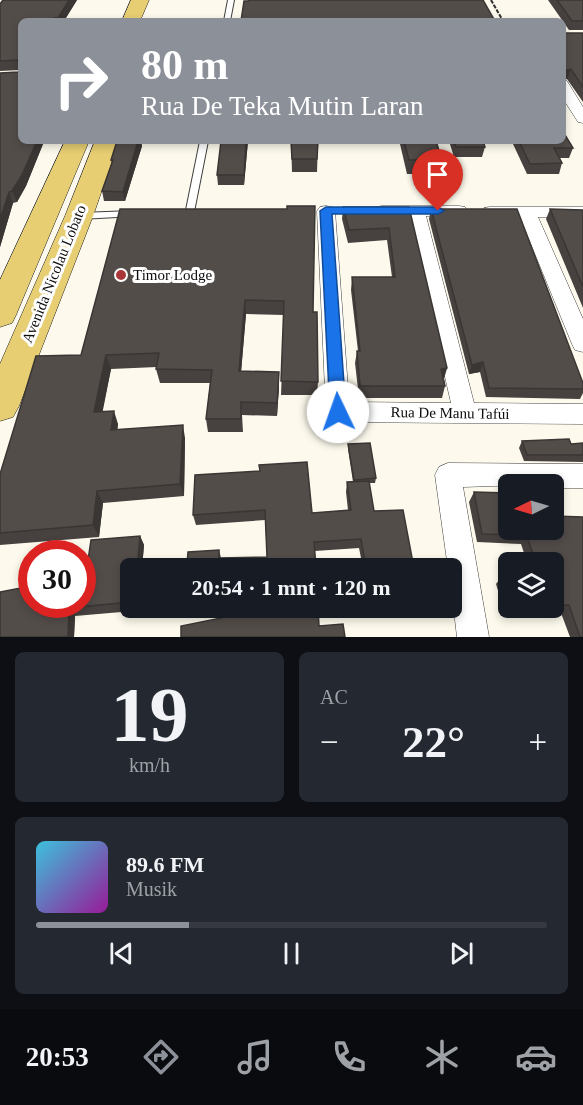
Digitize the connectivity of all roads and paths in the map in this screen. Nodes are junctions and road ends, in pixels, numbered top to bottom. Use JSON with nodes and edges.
{"nodes":[{"id":1,"x":140,"y":0,"type":"edge"},
{"id":2,"x":231,"y":0,"type":"edge"},
{"id":3,"x":491,"y":0,"type":"edge"},
{"id":4,"x":131,"y":18,"type":"edge"},
{"id":5,"x":228,"y":18,"type":"edge"},
{"id":6,"x":501,"y":18,"type":"edge"},
{"id":7,"x":566,"y":91,"type":"edge"},
{"id":8,"x":583,"y":119,"type":"edge"},
{"id":9,"x":76,"y":144,"type":"edge"},
{"id":10,"x":106,"y":144,"type":"edge"},
{"id":11,"x":203,"y":144,"type":"edge"},
{"id":12,"x":303,"y":211,"type":"edge"},
{"id":13,"x":345,"y":211,"type":"junction"},
{"id":14,"x":416,"y":211,"type":"junction"},
{"id":15,"x":190,"y":212,"type":"junction"},
{"id":16,"x":212,"y":212,"type":"edge"},
{"id":17,"x":527,"y":212,"type":"junction"},
{"id":18,"x":583,"y":212,"type":"edge"},
{"id":19,"x":168,"y":213,"type":"edge"},
{"id":20,"x":145,"y":214,"type":"edge"},
{"id":21,"x":79,"y":216,"type":"junction"},
{"id":22,"x":6,"y":288,"type":"edge"},
{"id":23,"x":0,"y":315,"type":"edge"},
{"id":24,"x":583,"y":344,"type":"edge"},
{"id":25,"x":0,"y":406,"type":"edge"},
{"id":26,"x":465,"y":413,"type":"junction"},
{"id":27,"x":583,"y":414,"type":"edge"},
{"id":28,"x":583,"y":476,"type":"edge"},
{"id":29,"x":473,"y":637,"type":"edge"}],
"edges":[{"from":1,"to":4,"type":"main road"},
{"from":2,"to":5,"type":"lane"},
{"from":3,"to":6,"type":"path"},
{"from":7,"to":8,"type":"street"},
{"from":9,"to":22,"type":"main road","name":"Avenida Nicolau Lobato"},
{"from":10,"to":21,"type":"main road","name":"Avenida Nicolau Lobato"},
{"from":11,"to":15,"type":"lane"},
{"from":12,"to":13,"type":"street"},
{"from":13,"to":14,"type":"street"},
{"from":13,"to":26,"type":"street","name":"Rua De Manu Tafúi"},
{"from":14,"to":17,"type":"street"},
{"from":14,"to":26,"type":"street"},
{"from":15,"to":16,"type":"street"},
{"from":15,"to":19,"type":"lane"},
{"from":17,"to":18,"type":"street"},
{"from":17,"to":24,"type":"street"},
{"from":20,"to":21,"type":"lane"},
{"from":21,"to":25,"type":"main road","name":"Avenida Nicolau Lobato"},
{"from":22,"to":23,"type":"main road","name":"Avenida Nicolau Lobato"},
{"from":26,"to":27,"type":"street","name":"Rua De Manu Tafúi"},
{"from":28,"to":29,"type":"street"}]}
